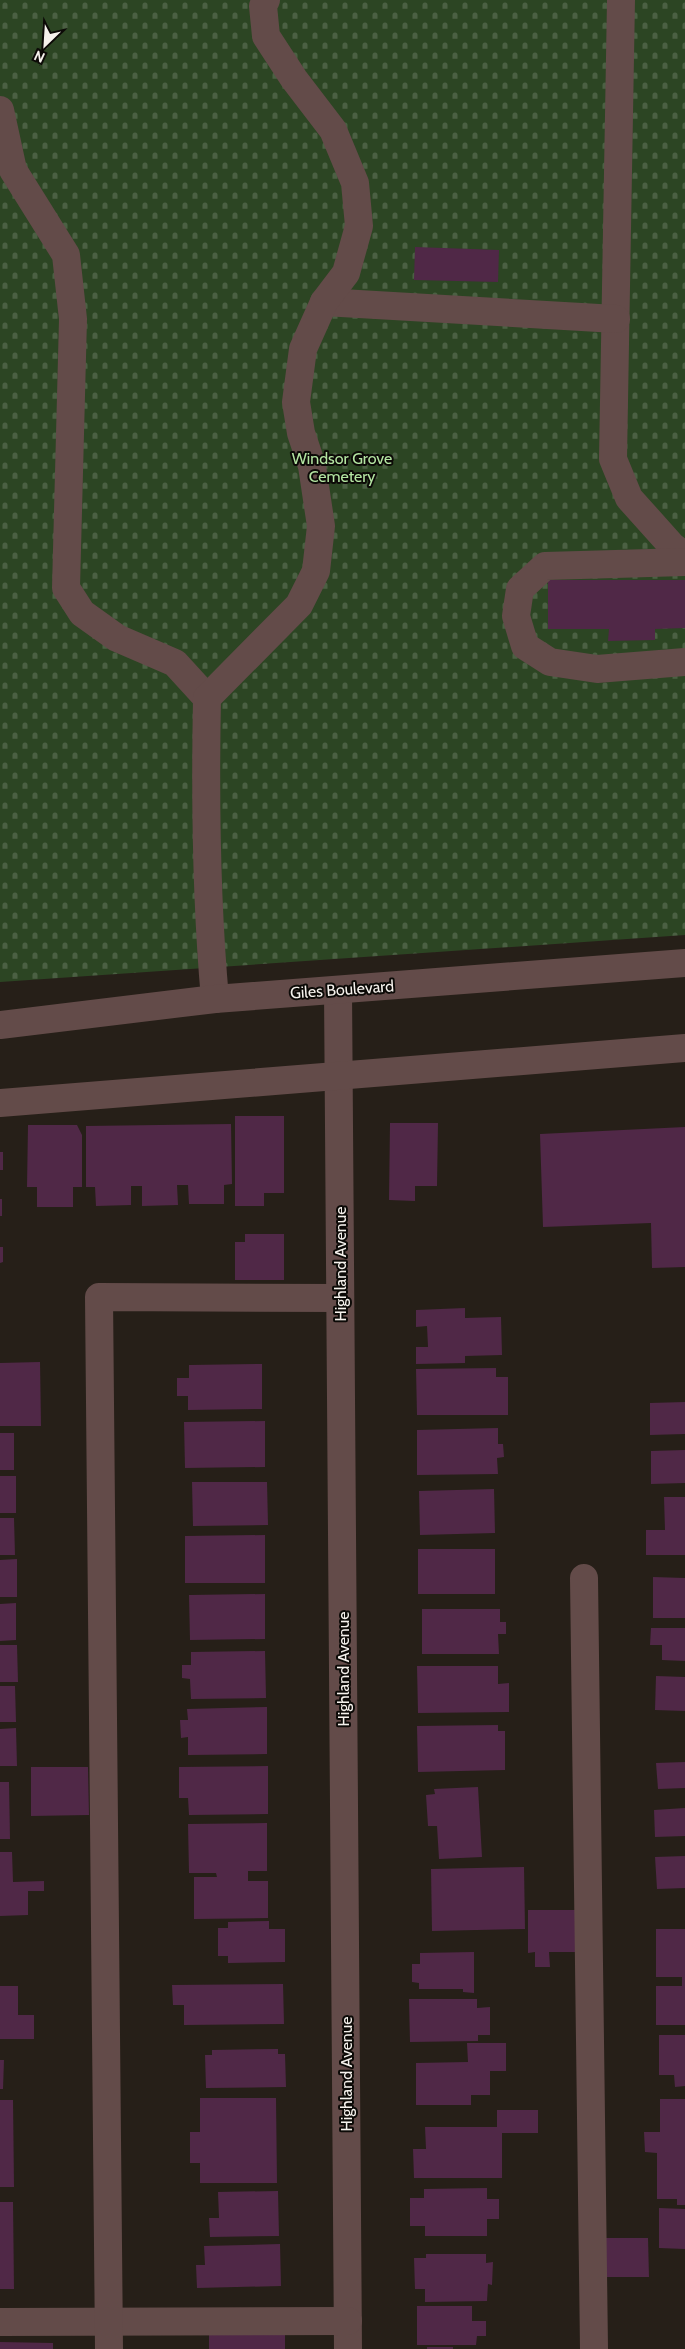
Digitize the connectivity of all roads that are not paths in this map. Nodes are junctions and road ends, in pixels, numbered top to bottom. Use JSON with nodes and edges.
{"nodes":[{"id":1,"x":266,"y":0,"type":"edge"},
{"id":2,"x":621,"y":0,"type":"edge"},
{"id":3,"x":0,"y":110,"type":"edge"},
{"id":4,"x":324,"y":302,"type":"junction"},
{"id":5,"x":616,"y":319,"type":"junction"},
{"id":6,"x":685,"y":556,"type":"edge"},
{"id":7,"x":685,"y":562,"type":"edge"},
{"id":8,"x":685,"y":662,"type":"edge"},
{"id":9,"x":207,"y":698,"type":"junction"},
{"id":10,"x":685,"y":963,"type":"edge"},
{"id":11,"x":338,"y":990,"type":"junction"},
{"id":12,"x":215,"y":999,"type":"junction"},
{"id":13,"x":0,"y":1025,"type":"edge"},
{"id":14,"x":685,"y":1048,"type":"edge"},
{"id":15,"x":339,"y":1076,"type":"junction"},
{"id":16,"x":0,"y":1103,"type":"edge"},
{"id":17,"x":340,"y":1298,"type":"junction"},
{"id":18,"x":584,"y":1578,"type":"dead end"},
{"id":19,"x":109,"y":2321,"type":"junction"},
{"id":20,"x":348,"y":2321,"type":"junction"},
{"id":21,"x":0,"y":2322,"type":"edge"},
{"id":22,"x":109,"y":2349,"type":"edge"},
{"id":23,"x":348,"y":2349,"type":"edge"},
{"id":24,"x":594,"y":2349,"type":"edge"}],
"edges":[{"from":1,"to":4,"type":"street"},
{"from":2,"to":5,"type":"street"},
{"from":3,"to":9,"type":"street"},
{"from":4,"to":5,"type":"street"},
{"from":4,"to":9,"type":"street"},
{"from":5,"to":6,"type":"street"},
{"from":7,"to":8,"type":"street"},
{"from":9,"to":12,"type":"street"},
{"from":10,"to":11,"type":"street","name":"Giles Boulevard"},
{"from":11,"to":12,"type":"street","name":"Giles Boulevard"},
{"from":11,"to":15,"type":"street","name":"Highland Avenue"},
{"from":12,"to":13,"type":"street","name":"Giles Boulevard"},
{"from":14,"to":15,"type":"street"},
{"from":15,"to":16,"type":"street"},
{"from":15,"to":17,"type":"street","name":"Highland Avenue"},
{"from":17,"to":19,"type":"street"},
{"from":17,"to":20,"type":"street","name":"Highland Avenue"},
{"from":18,"to":24,"type":"street"},
{"from":19,"to":20,"type":"street"},
{"from":19,"to":21,"type":"street"},
{"from":19,"to":22,"type":"street"},
{"from":20,"to":23,"type":"street","name":"Highland Avenue"}]}
